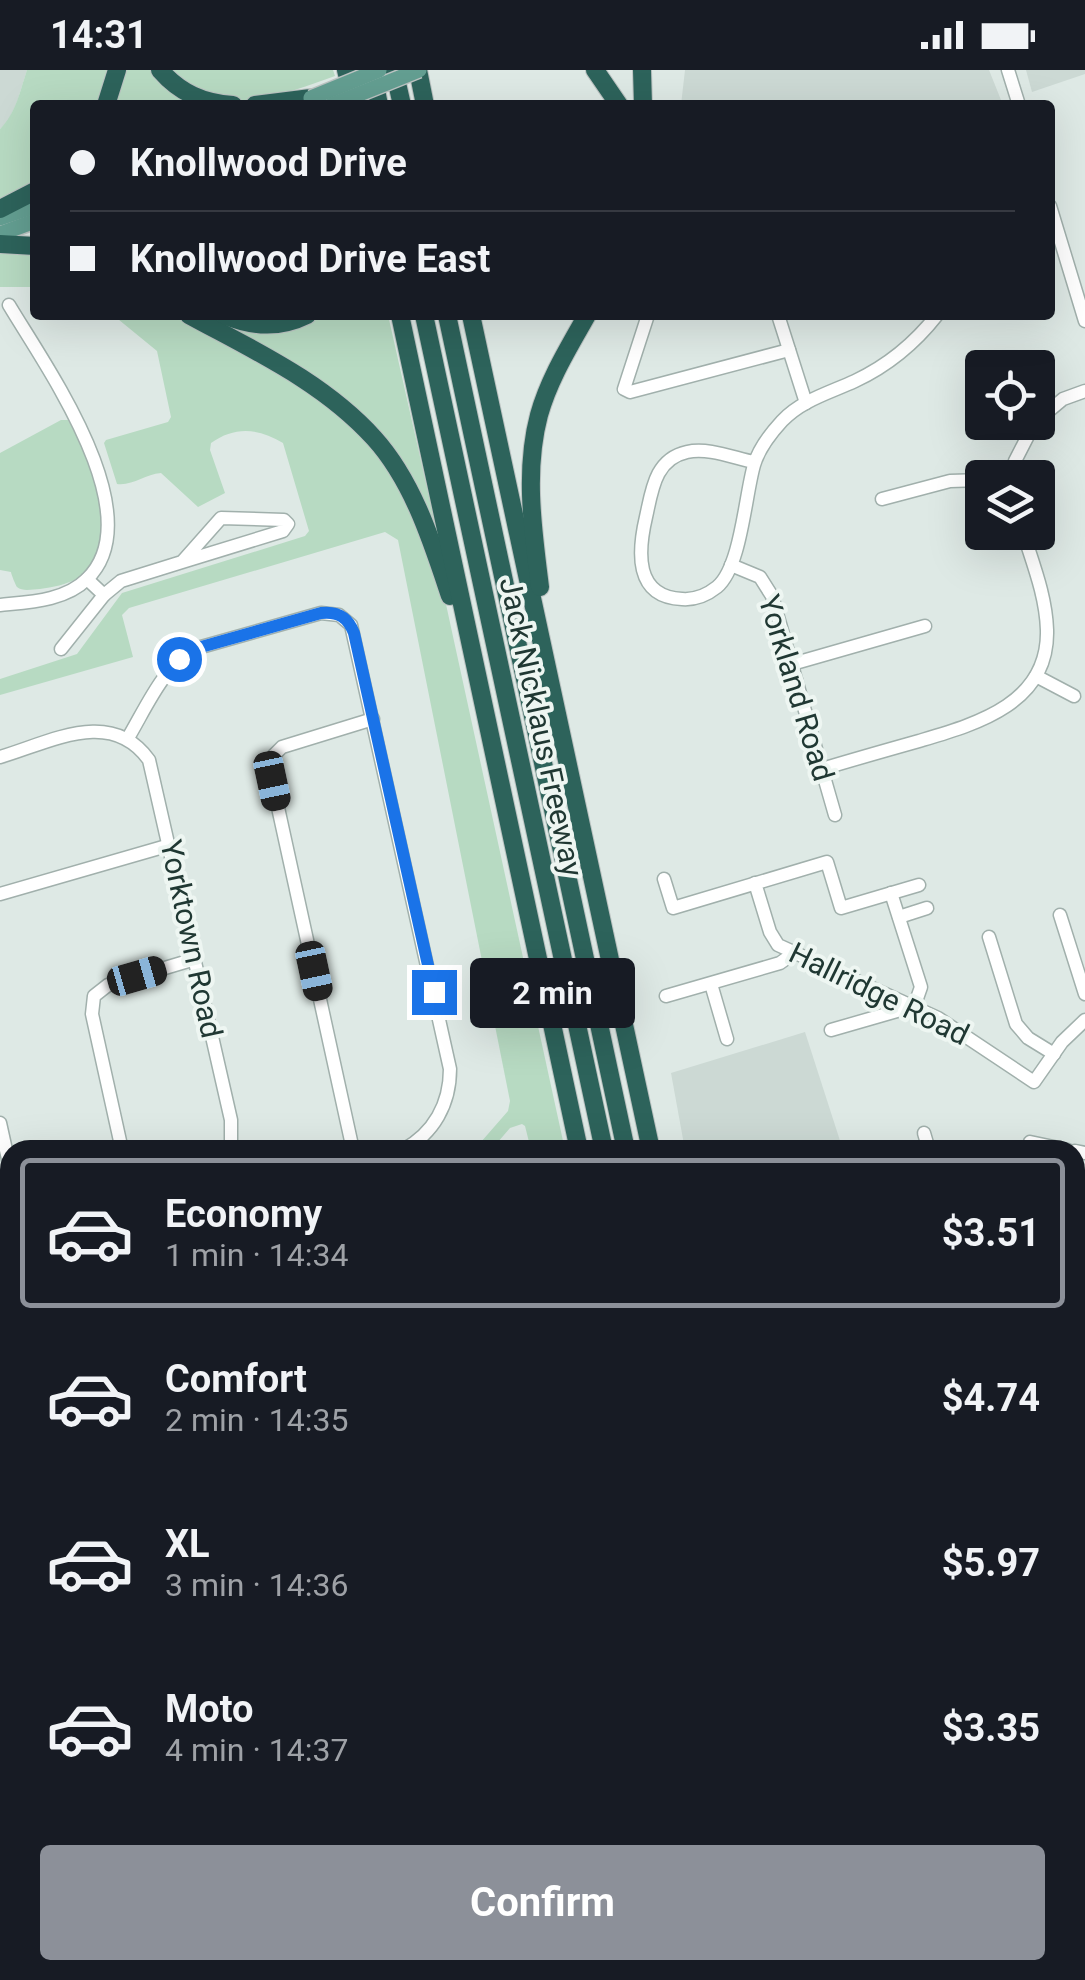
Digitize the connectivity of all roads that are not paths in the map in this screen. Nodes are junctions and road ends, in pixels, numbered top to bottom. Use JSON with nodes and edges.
{"nodes":[{"id":1,"x":116,"y":70,"type":"edge"},
{"id":2,"x":160,"y":70,"type":"edge"},
{"id":3,"x":375,"y":70,"type":"edge"},
{"id":4,"x":394,"y":70,"type":"edge"},
{"id":5,"x":595,"y":70,"type":"edge"},
{"id":6,"x":642,"y":70,"type":"edge"},
{"id":7,"x":1008,"y":70,"type":"edge"},
{"id":8,"x":347,"y":71,"type":"edge"},
{"id":9,"x":423,"y":87,"type":"edge"},
{"id":10,"x":311,"y":98,"type":"junction"},
{"id":11,"x":107,"y":100,"type":"edge"},
{"id":12,"x":207,"y":100,"type":"edge"},
{"id":13,"x":295,"y":100,"type":"edge"},
{"id":14,"x":306,"y":100,"type":"edge"},
{"id":15,"x":353,"y":100,"type":"edge"},
{"id":16,"x":357,"y":100,"type":"edge"},
{"id":17,"x":378,"y":100,"type":"edge"},
{"id":18,"x":401,"y":100,"type":"edge"},
{"id":19,"x":616,"y":100,"type":"edge"},
{"id":20,"x":643,"y":100,"type":"edge"},
{"id":21,"x":1018,"y":100,"type":"edge"},
{"id":22,"x":30,"y":194,"type":"edge"},
{"id":23,"x":30,"y":208,"type":"edge"},
{"id":24,"x":0,"y":209,"type":"edge"},
{"id":25,"x":0,"y":218,"type":"edge"},
{"id":26,"x":30,"y":223,"type":"edge"},
{"id":27,"x":1055,"y":227,"type":"edge"},
{"id":28,"x":0,"y":234,"type":"edge"},
{"id":29,"x":0,"y":244,"type":"edge"},
{"id":30,"x":30,"y":246,"type":"edge"},
{"id":31,"x":10,"y":305,"type":"dead end"},
{"id":32,"x":199,"y":320,"type":"edge"},
{"id":33,"x":238,"y":320,"type":"edge"},
{"id":34,"x":291,"y":320,"type":"edge"},
{"id":35,"x":401,"y":320,"type":"edge"},
{"id":36,"x":425,"y":320,"type":"edge"},
{"id":37,"x":448,"y":320,"type":"edge"},
{"id":38,"x":471,"y":320,"type":"edge"},
{"id":39,"x":583,"y":320,"type":"edge"},
{"id":40,"x":646,"y":320,"type":"edge"},
{"id":41,"x":780,"y":320,"type":"edge"},
{"id":42,"x":932,"y":320,"type":"edge"},
{"id":43,"x":1085,"y":321,"type":"edge"},
{"id":44,"x":789,"y":350,"type":"junction"},
{"id":45,"x":1085,"y":391,"type":"edge"},
{"id":46,"x":806,"y":402,"type":"junction"},
{"id":47,"x":1055,"y":406,"type":"edge"},
{"id":48,"x":754,"y":462,"type":"junction"},
{"id":49,"x":965,"y":481,"type":"edge"},
{"id":50,"x":882,"y":499,"type":"dead end"},
{"id":51,"x":1029,"y":550,"type":"edge"},
{"id":52,"x":182,"y":562,"type":"junction"},
{"id":53,"x":732,"y":565,"type":"junction"},
{"id":54,"x":88,"y":579,"type":"junction"},
{"id":55,"x":104,"y":594,"type":"junction"},
{"id":56,"x":0,"y":606,"type":"edge"},
{"id":57,"x":925,"y":626,"type":"dead end"},
{"id":58,"x":61,"y":649,"type":"dead end"},
{"id":59,"x":543,"y":652,"type":"junction"},
{"id":60,"x":792,"y":664,"type":"junction"},
{"id":61,"x":476,"y":674,"type":"junction"},
{"id":62,"x":1036,"y":676,"type":"junction"},
{"id":63,"x":1074,"y":696,"type":"dead end"},
{"id":64,"x":373,"y":719,"type":"junction"},
{"id":65,"x":128,"y":738,"type":"junction"},
{"id":66,"x":0,"y":757,"type":"edge"},
{"id":67,"x":822,"y":769,"type":"junction"},
{"id":68,"x":836,"y":814,"type":"dead end"},
{"id":69,"x":170,"y":845,"type":"junction"},
{"id":70,"x":664,"y":878,"type":"dead end"},
{"id":71,"x":755,"y":883,"type":"junction"},
{"id":72,"x":920,"y":885,"type":"dead end"},
{"id":73,"x":0,"y":894,"type":"edge"},
{"id":74,"x":891,"y":894,"type":"junction"},
{"id":75,"x":927,"y":908,"type":"dead end"},
{"id":76,"x":1060,"y":914,"type":"dead end"},
{"id":77,"x":899,"y":917,"type":"junction"},
{"id":78,"x":990,"y":937,"type":"dead end"},
{"id":79,"x":794,"y":953,"type":"junction"},
{"id":80,"x":195,"y":959,"type":"junction"},
{"id":81,"x":711,"y":984,"type":"junction"},
{"id":82,"x":1085,"y":994,"type":"edge"},
{"id":83,"x":666,"y":996,"type":"dead end"},
{"id":84,"x":908,"y":1004,"type":"junction"},
{"id":85,"x":1085,"y":1020,"type":"edge"},
{"id":86,"x":831,"y":1030,"type":"dead end"},
{"id":87,"x":727,"y":1039,"type":"dead end"},
{"id":88,"x":1054,"y":1054,"type":"junction"},
{"id":89,"x":924,"y":1133,"type":"dead end"},
{"id":90,"x":120,"y":1140,"type":"edge"},
{"id":91,"x":231,"y":1140,"type":"edge"},
{"id":92,"x":351,"y":1140,"type":"edge"},
{"id":93,"x":417,"y":1140,"type":"edge"},
{"id":94,"x":577,"y":1140,"type":"edge"},
{"id":95,"x":602,"y":1140,"type":"edge"},
{"id":96,"x":624,"y":1140,"type":"edge"},
{"id":97,"x":649,"y":1140,"type":"edge"},
{"id":98,"x":926,"y":1140,"type":"edge"}],
"edges":[{"from":1,"to":11,"type":"highway"},
{"from":2,"to":12,"type":"highway"},
{"from":3,"to":10,"type":"main road","bridge":true},
{"from":3,"to":17,"type":"highway"},
{"from":4,"to":18,"type":"highway"},
{"from":5,"to":19,"type":"highway"},
{"from":6,"to":20,"type":"highway"},
{"from":7,"to":21,"type":"street"},
{"from":8,"to":15,"type":"highway"},
{"from":9,"to":16,"type":"main road","bridge":true},
{"from":10,"to":13,"type":"highway"},
{"from":10,"to":14,"type":"main road"},
{"from":22,"to":24,"type":"highway"},
{"from":23,"to":25,"type":"main road"},
{"from":26,"to":28,"type":"main road"},
{"from":27,"to":43,"type":"street"},
{"from":29,"to":30,"type":"highway"},
{"from":31,"to":54,"type":"street"},
{"from":32,"to":61,"type":"highway"},
{"from":33,"to":34,"type":"highway"},
{"from":35,"to":61,"type":"highway"},
{"from":36,"to":95,"type":"highway","name":"Jack Nicklaus Freeway"},
{"from":37,"to":96,"type":"highway","name":"Jack Nicklaus Freeway"},
{"from":38,"to":59,"type":"highway"},
{"from":39,"to":59,"type":"highway"},
{"from":40,"to":44,"type":"street"},
{"from":41,"to":44,"type":"street"},
{"from":42,"to":46,"type":"street","name":"Yorkland Road"},
{"from":44,"to":46,"type":"street"},
{"from":45,"to":47,"type":"street"},
{"from":46,"to":48,"type":"street","name":"Yorkland Road"},
{"from":48,"to":53,"type":"street","name":"Yorkland Road"},
{"from":48,"to":53,"type":"street"},
{"from":49,"to":50,"type":"street"},
{"from":51,"to":62,"type":"street"},
{"from":52,"to":52,"type":"street"},
{"from":52,"to":55,"type":"street"},
{"from":53,"to":60,"type":"street","name":"Yorkland Road"},
{"from":54,"to":55,"type":"street"},
{"from":54,"to":56,"type":"street"},
{"from":55,"to":58,"type":"street"},
{"from":57,"to":60,"type":"street"},
{"from":59,"to":97,"type":"highway"},
{"from":60,"to":67,"type":"street","name":"Yorkland Road"},
{"from":61,"to":94,"type":"highway"},
{"from":62,"to":63,"type":"street"},
{"from":62,"to":67,"type":"street"},
{"from":64,"to":65,"type":"street"},
{"from":64,"to":92,"type":"street"},
{"from":64,"to":93,"type":"street"},
{"from":65,"to":66,"type":"street"},
{"from":65,"to":69,"type":"street","name":"Yorktown Road"},
{"from":67,"to":68,"type":"street","name":"Yorkland Road"},
{"from":69,"to":73,"type":"street"},
{"from":69,"to":80,"type":"street","name":"Yorktown Road"},
{"from":70,"to":71,"type":"street"},
{"from":71,"to":74,"type":"street"},
{"from":71,"to":79,"type":"street","name":"Hallridge Road"},
{"from":72,"to":74,"type":"street"},
{"from":74,"to":77,"type":"street"},
{"from":75,"to":77,"type":"street"},
{"from":76,"to":82,"type":"street"},
{"from":77,"to":84,"type":"street"},
{"from":78,"to":88,"type":"street"},
{"from":79,"to":81,"type":"street"},
{"from":79,"to":84,"type":"street","name":"Hallridge Road"},
{"from":80,"to":90,"type":"street"},
{"from":80,"to":91,"type":"street","name":"Yorktown Road"},
{"from":81,"to":83,"type":"street"},
{"from":81,"to":87,"type":"street"},
{"from":84,"to":86,"type":"street"},
{"from":84,"to":88,"type":"street","name":"Hallridge Road"},
{"from":85,"to":88,"type":"street"},
{"from":89,"to":98,"type":"street"}]}
